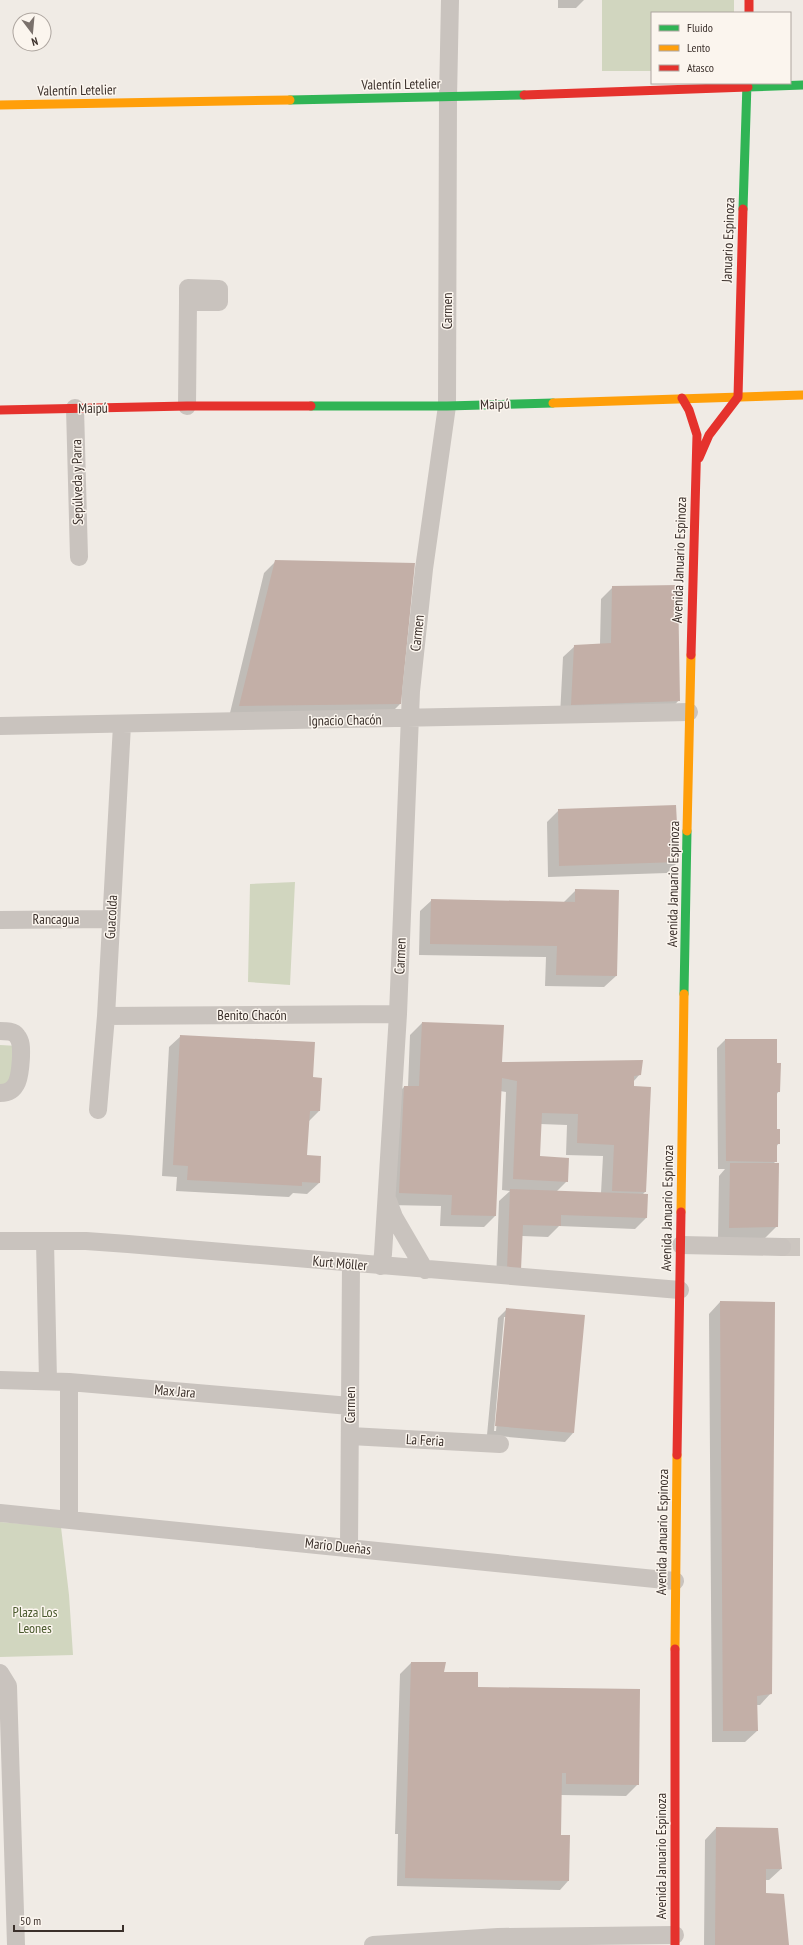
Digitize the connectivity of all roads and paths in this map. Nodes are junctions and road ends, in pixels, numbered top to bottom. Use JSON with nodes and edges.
{"nodes":[{"id":1,"x":450,"y":0,"type":"edge"},
{"id":2,"x":749,"y":0,"type":"edge"},
{"id":3,"x":749,"y":12,"type":"edge"},
{"id":4,"x":747,"y":85,"type":"edge"},
{"id":5,"x":803,"y":85,"type":"edge"},
{"id":6,"x":448,"y":98,"type":"junction"},
{"id":7,"x":0,"y":105,"type":"edge"},
{"id":8,"x":188,"y":302,"type":"dead end"},
{"id":9,"x":803,"y":396,"type":"edge"},
{"id":10,"x":738,"y":397,"type":"junction"},
{"id":11,"x":682,"y":398,"type":"junction"},
{"id":12,"x":187,"y":406,"type":"junction"},
{"id":13,"x":447,"y":406,"type":"junction"},
{"id":14,"x":75,"y":408,"type":"junction"},
{"id":15,"x":0,"y":410,"type":"edge"},
{"id":16,"x":696,"y":471,"type":"junction"},
{"id":17,"x":79,"y":556,"type":"dead end"},
{"id":18,"x":689,"y":712,"type":"junction"},
{"id":19,"x":409,"y":719,"type":"junction"},
{"id":20,"x":122,"y":725,"type":"junction"},
{"id":21,"x":0,"y":726,"type":"edge"},
{"id":22,"x":111,"y":919,"type":"junction"},
{"id":23,"x":0,"y":920,"type":"edge"},
{"id":24,"x":398,"y":1014,"type":"junction"},
{"id":25,"x":106,"y":1016,"type":"junction"},
{"id":26,"x":0,"y":1031,"type":"edge"},
{"id":27,"x":0,"y":1093,"type":"edge"},
{"id":28,"x":98,"y":1110,"type":"dead end"},
{"id":29,"x":386,"y":1194,"type":"junction"},
{"id":30,"x":0,"y":1241,"type":"edge"},
{"id":31,"x":45,"y":1241,"type":"junction"},
{"id":32,"x":681,"y":1245,"type":"junction"},
{"id":33,"x":782,"y":1247,"type":"tunnel mouth"},
{"id":34,"x":351,"y":1264,"type":"junction"},
{"id":35,"x":381,"y":1266,"type":"junction"},
{"id":36,"x":425,"y":1270,"type":"junction"},
{"id":37,"x":680,"y":1290,"type":"junction"},
{"id":38,"x":0,"y":1380,"type":"edge"},
{"id":39,"x":48,"y":1381,"type":"junction"},
{"id":40,"x":68,"y":1382,"type":"junction"},
{"id":41,"x":350,"y":1406,"type":"junction"},
{"id":42,"x":350,"y":1436,"type":"junction"},
{"id":43,"x":500,"y":1444,"type":"dead end"},
{"id":44,"x":0,"y":1513,"type":"edge"},
{"id":45,"x":69,"y":1519,"type":"junction"},
{"id":46,"x":349,"y":1547,"type":"junction"},
{"id":47,"x":675,"y":1581,"type":"junction"},
{"id":48,"x":0,"y":1673,"type":"edge"},
{"id":49,"x":675,"y":1940,"type":"edge"},
{"id":50,"x":498,"y":1941,"type":"edge"},
{"id":51,"x":16,"y":1945,"type":"edge"},
{"id":52,"x":373,"y":1945,"type":"edge"}],
"edges":[{"from":1,"to":6,"type":"street","name":"Carmen"},
{"from":2,"to":3,"type":"main road"},
{"from":4,"to":5,"type":"main road","name":"Valentín Letelier"},
{"from":4,"to":6,"type":"main road","name":"Valentín Letelier"},
{"from":4,"to":10,"type":"main road","name":"Januario Espinoza"},
{"from":6,"to":7,"type":"main road","name":"Valentín Letelier"},
{"from":6,"to":13,"type":"street","name":"Carmen"},
{"from":8,"to":12,"type":"street"},
{"from":9,"to":10,"type":"main road","name":"Maipú"},
{"from":10,"to":11,"type":"main road","name":"Maipú"},
{"from":10,"to":16,"type":"main road","name":"Avenida Januario Espinoza"},
{"from":11,"to":13,"type":"main road","name":"Maipú"},
{"from":11,"to":16,"type":"main road","name":"Avenida Januario Espinoza"},
{"from":12,"to":13,"type":"main road","name":"Maipú"},
{"from":12,"to":14,"type":"main road","name":"Maipú"},
{"from":13,"to":19,"type":"street","name":"Carmen"},
{"from":14,"to":15,"type":"main road","name":"Maipú"},
{"from":14,"to":17,"type":"street","name":"Sepúlveda y Parra"},
{"from":16,"to":18,"type":"main road","name":"Avenida Januario Espinoza"},
{"from":18,"to":19,"type":"street","name":"Ignacio Chacón"},
{"from":18,"to":32,"type":"main road","name":"Avenida Januario Espinoza"},
{"from":19,"to":20,"type":"street","name":"Ignacio Chacón"},
{"from":19,"to":24,"type":"street","name":"Carmen"},
{"from":20,"to":21,"type":"street","name":"Ignacio Chacón"},
{"from":20,"to":22,"type":"street","name":"Guacolda"},
{"from":22,"to":23,"type":"street","name":"Rancagua"},
{"from":22,"to":25,"type":"street","name":"Guacolda"},
{"from":24,"to":25,"type":"street","name":"Benito Chacón"},
{"from":24,"to":29,"type":"street","name":"Carmen"},
{"from":25,"to":28,"type":"street","name":"Guacolda"},
{"from":26,"to":27,"type":"street"},
{"from":29,"to":35,"type":"street","name":"Carmen"},
{"from":29,"to":36,"type":"street"},
{"from":30,"to":31,"type":"street","name":"Kurt Möller"},
{"from":31,"to":34,"type":"street","name":"Kurt Möller"},
{"from":31,"to":39,"type":"street"},
{"from":32,"to":33,"type":"street"},
{"from":32,"to":37,"type":"main road","name":"Avenida Januario Espinoza"},
{"from":34,"to":35,"type":"street","name":"Kurt Möller"},
{"from":34,"to":41,"type":"street","name":"Carmen"},
{"from":35,"to":36,"type":"street","name":"Kurt Möller"},
{"from":36,"to":37,"type":"street","name":"Kurt Möller"},
{"from":37,"to":47,"type":"main road","name":"Avenida Januario Espinoza"},
{"from":38,"to":39,"type":"street","name":"Max Jara"},
{"from":39,"to":40,"type":"street","name":"Max Jara"},
{"from":40,"to":41,"type":"street","name":"Max Jara"},
{"from":40,"to":45,"type":"street"},
{"from":41,"to":42,"type":"street","name":"Carmen"},
{"from":42,"to":43,"type":"street","name":"La Feria"},
{"from":42,"to":46,"type":"street","name":"Carmen"},
{"from":44,"to":45,"type":"street","name":"Mario Dueñas"},
{"from":45,"to":46,"type":"street","name":"Mario Dueñas"},
{"from":46,"to":47,"type":"street","name":"Mario Dueñas"},
{"from":47,"to":49,"type":"main road","name":"Avenida Januario Espinoza"},
{"from":48,"to":51,"type":"street"},
{"from":49,"to":50,"type":"street"},
{"from":50,"to":52,"type":"street"}]}
